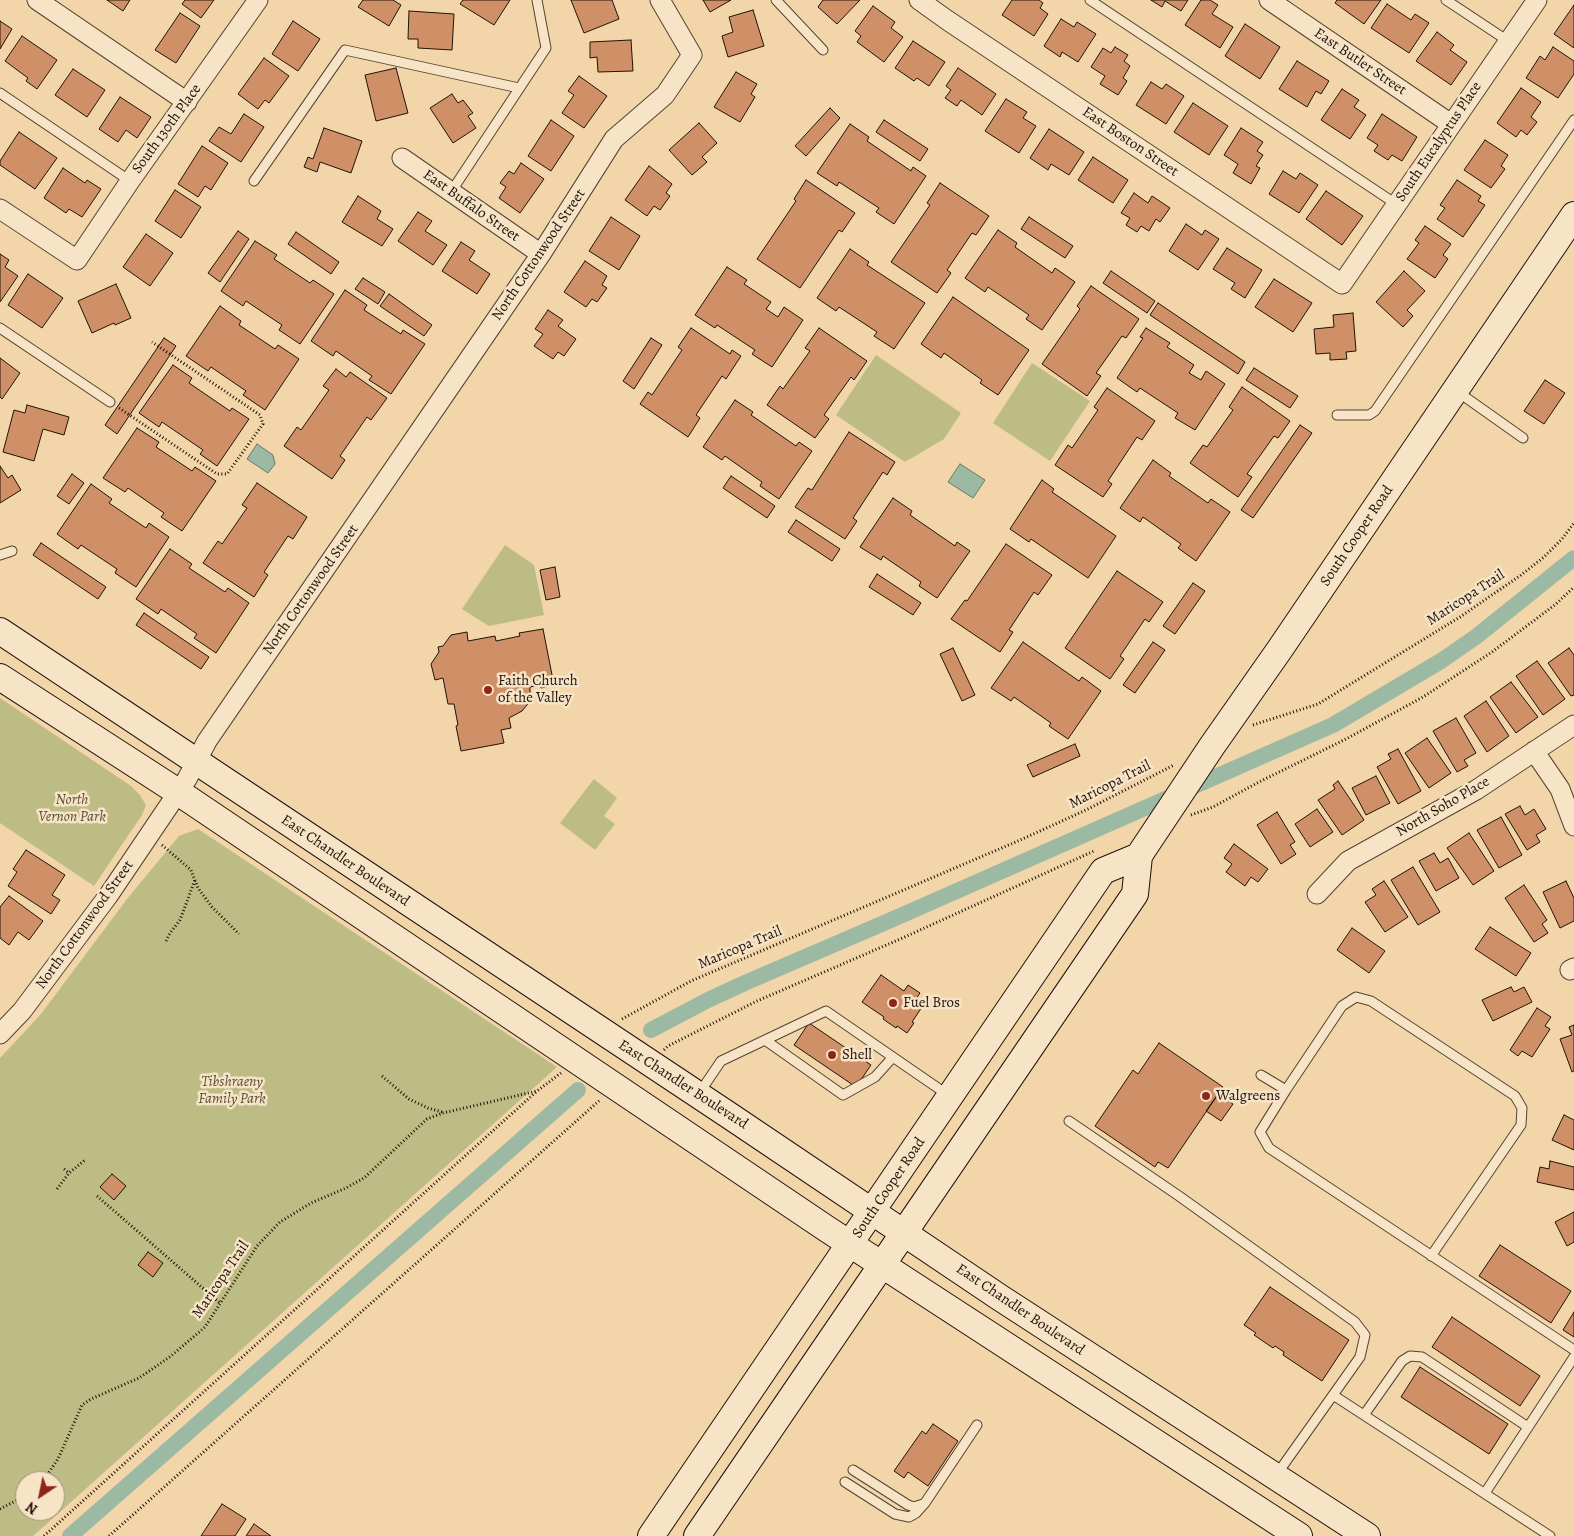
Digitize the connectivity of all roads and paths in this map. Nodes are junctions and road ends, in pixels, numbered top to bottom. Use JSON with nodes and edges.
{"nodes":[{"id":1,"x":37,"y":0,"type":"edge"},
{"id":2,"x":258,"y":0,"type":"edge"},
{"id":3,"x":537,"y":0,"type":"edge"},
{"id":4,"x":660,"y":0,"type":"edge"},
{"id":5,"x":776,"y":0,"type":"edge"},
{"id":6,"x":919,"y":0,"type":"edge"},
{"id":7,"x":1090,"y":0,"type":"edge"},
{"id":8,"x":1269,"y":0,"type":"edge"},
{"id":9,"x":1446,"y":0,"type":"edge"},
{"id":10,"x":1537,"y":0,"type":"edge"},
{"id":11,"x":1508,"y":41,"type":"junction"},
{"id":12,"x":824,"y":50,"type":"dead end"},
{"id":13,"x":519,"y":88,"type":"junction"},
{"id":14,"x":0,"y":93,"type":"edge"},
{"id":15,"x":187,"y":102,"type":"junction"},
{"id":16,"x":1574,"y":120,"type":"edge"},
{"id":17,"x":1451,"y":124,"type":"junction"},
{"id":18,"x":402,"y":158,"type":"dead end"},
{"id":19,"x":130,"y":181,"type":"junction"},
{"id":20,"x":254,"y":181,"type":"dead end"},
{"id":21,"x":451,"y":192,"type":"junction"},
{"id":22,"x":1396,"y":204,"type":"junction"},
{"id":23,"x":0,"y":209,"type":"edge"},
{"id":24,"x":1574,"y":215,"type":"edge"},
{"id":25,"x":540,"y":254,"type":"junction"},
{"id":26,"x":1342,"y":284,"type":"joint"},
{"id":27,"x":0,"y":328,"type":"edge"},
{"id":28,"x":152,"y":342,"type":"dead end"},
{"id":29,"x":1456,"y":390,"type":"junction"},
{"id":30,"x":110,"y":402,"type":"joint"},
{"id":31,"x":1337,"y":415,"type":"dead end"},
{"id":32,"x":1523,"y":438,"type":"dead end"},
{"id":33,"x":1574,"y":523,"type":"edge"},
{"id":34,"x":12,"y":551,"type":"dead end"},
{"id":35,"x":0,"y":556,"type":"edge"},
{"id":36,"x":1574,"y":587,"type":"edge"},
{"id":37,"x":0,"y":631,"type":"edge"},
{"id":38,"x":0,"y":677,"type":"edge"},
{"id":39,"x":1574,"y":725,"type":"edge"},
{"id":40,"x":1246,"y":728,"type":"dead end"},
{"id":41,"x":1534,"y":751,"type":"junction"},
{"id":42,"x":197,"y":763,"type":"junction"},
{"id":43,"x":1178,"y":763,"type":"dead end"},
{"id":44,"x":178,"y":792,"type":"junction"},
{"id":45,"x":1164,"y":817,"type":"junction"},
{"id":46,"x":1574,"y":826,"type":"edge"},
{"id":47,"x":149,"y":835,"type":"junction"},
{"id":48,"x":1095,"y":851,"type":"dead end"},
{"id":49,"x":1139,"y":856,"type":"junction"},
{"id":50,"x":195,"y":880,"type":"junction"},
{"id":51,"x":1317,"y":894,"type":"dead end"},
{"id":52,"x":341,"y":902,"type":"junction"},
{"id":53,"x":239,"y":934,"type":"dead end"},
{"id":54,"x":458,"y":936,"type":"junction"},
{"id":55,"x":166,"y":941,"type":"dead end"},
{"id":56,"x":618,"y":1028,"type":"junction"},
{"id":57,"x":0,"y":1034,"type":"edge"},
{"id":58,"x":765,"y":1040,"type":"junction"},
{"id":59,"x":892,"y":1057,"type":"junction"},
{"id":60,"x":645,"y":1060,"type":"junction"},
{"id":61,"x":1261,"y":1075,"type":"dead end"},
{"id":62,"x":382,"y":1076,"type":"dead end"},
{"id":63,"x":556,"y":1077,"type":"dead end"},
{"id":64,"x":1286,"y":1090,"type":"junction"},
{"id":65,"x":537,"y":1091,"type":"junction"},
{"id":66,"x":603,"y":1093,"type":"junction"},
{"id":67,"x":698,"y":1095,"type":"junction"},
{"id":68,"x":950,"y":1096,"type":"junction"},
{"id":69,"x":443,"y":1113,"type":"junction"},
{"id":70,"x":1069,"y":1121,"type":"dead end"},
{"id":71,"x":85,"y":1160,"type":"dead end"},
{"id":72,"x":64,"y":1168,"type":"dead end"},
{"id":73,"x":69,"y":1173,"type":"junction"},
{"id":74,"x":57,"y":1189,"type":"dead end"},
{"id":75,"x":97,"y":1196,"type":"dead end"},
{"id":76,"x":873,"y":1212,"type":"junction"},
{"id":77,"x":904,"y":1232,"type":"junction"},
{"id":78,"x":851,"y":1244,"type":"junction"},
{"id":79,"x":1431,"y":1256,"type":"junction"},
{"id":80,"x":882,"y":1264,"type":"junction"},
{"id":81,"x":220,"y":1303,"type":"junction"},
{"id":82,"x":1574,"y":1350,"type":"edge"},
{"id":83,"x":1574,"y":1357,"type":"edge"},
{"id":84,"x":1333,"y":1394,"type":"junction"},
{"id":85,"x":1364,"y":1414,"type":"junction"},
{"id":86,"x":977,"y":1425,"type":"dead end"},
{"id":87,"x":1528,"y":1427,"type":"junction"},
{"id":88,"x":853,"y":1470,"type":"dead end"},
{"id":89,"x":50,"y":1471,"type":"edge"},
{"id":90,"x":1275,"y":1476,"type":"junction"},
{"id":91,"x":845,"y":1482,"type":"dead end"},
{"id":92,"x":1485,"y":1494,"type":"junction"},
{"id":93,"x":15,"y":1501,"type":"edge"},
{"id":94,"x":925,"y":1503,"type":"junction"},
{"id":95,"x":1255,"y":1507,"type":"junction"},
{"id":96,"x":0,"y":1509,"type":"edge"},
{"id":97,"x":44,"y":1536,"type":"edge"},
{"id":98,"x":109,"y":1536,"type":"edge"},
{"id":99,"x":652,"y":1536,"type":"edge"},
{"id":100,"x":697,"y":1536,"type":"edge"},
{"id":101,"x":1299,"y":1536,"type":"edge"},
{"id":102,"x":1367,"y":1536,"type":"edge"},
{"id":103,"x":1550,"y":1536,"type":"edge"}],
"edges":[{"from":1,"to":15,"type":"street"},
{"from":2,"to":15,"type":"street","name":"South 130th Place"},
{"from":3,"to":13,"type":"lane"},
{"from":4,"to":25,"type":"street","name":"North Cottonwood Street"},
{"from":5,"to":12,"type":"lane"},
{"from":6,"to":26,"type":"street","name":"East Boston Street"},
{"from":7,"to":22,"type":"lane"},
{"from":8,"to":17,"type":"street","name":"East Butler Street"},
{"from":9,"to":11,"type":"lane"},
{"from":10,"to":11,"type":"street","name":"South Eucalyptus Place"},
{"from":11,"to":17,"type":"street","name":"South Eucalyptus Place"},
{"from":13,"to":20,"type":"lane"},
{"from":13,"to":21,"type":"lane"},
{"from":14,"to":19,"type":"lane"},
{"from":15,"to":19,"type":"street","name":"South 130th Place"},
{"from":16,"to":31,"type":"lane"},
{"from":17,"to":22,"type":"street","name":"South Eucalyptus Place"},
{"from":18,"to":21,"type":"street","name":"East Buffalo Street"},
{"from":19,"to":23,"type":"street","name":"South 130th Place"},
{"from":21,"to":25,"type":"street","name":"East Buffalo Street"},
{"from":22,"to":26,"type":"street","name":"South Eucalyptus Place"},
{"from":24,"to":29,"type":"main road","name":"South Cooper Road"},
{"from":25,"to":42,"type":"street","name":"North Cottonwood Street"},
{"from":27,"to":30,"type":"lane"},
{"from":28,"to":30,"type":"path"},
{"from":29,"to":32,"type":"lane"},
{"from":29,"to":45,"type":"main road","name":"South Cooper Road"},
{"from":33,"to":40,"type":"path","name":"Maricopa Trail"},
{"from":34,"to":35,"type":"lane"},
{"from":36,"to":45,"type":"path"},
{"from":37,"to":42,"type":"main road","name":"East Chandler Boulevard"},
{"from":38,"to":44,"type":"main road"},
{"from":39,"to":41,"type":"street","name":"North Soho Place"},
{"from":41,"to":46,"type":"street"},
{"from":41,"to":51,"type":"street","name":"North Soho Place"},
{"from":42,"to":44,"type":"street","name":"North Cottonwood Street"},
{"from":42,"to":54,"type":"main road","name":"East Chandler Boulevard"},
{"from":43,"to":56,"type":"path","name":"Maricopa Trail"},
{"from":44,"to":47,"type":"street","name":"North Cottonwood Street"},
{"from":44,"to":52,"type":"main road"},
{"from":45,"to":49,"type":"main road","name":"South Cooper Road"},
{"from":47,"to":50,"type":"path"},
{"from":47,"to":57,"type":"street","name":"North Cottonwood Street"},
{"from":48,"to":60,"type":"path"},
{"from":49,"to":68,"type":"main road","name":"South Cooper Road"},
{"from":49,"to":77,"type":"main road","name":"South Cooper Road"},
{"from":50,"to":53,"type":"path"},
{"from":50,"to":55,"type":"path"},
{"from":52,"to":54,"type":"main road"},
{"from":52,"to":66,"type":"main road"},
{"from":54,"to":56,"type":"main road","name":"East Chandler Boulevard"},
{"from":56,"to":60,"type":"main road","name":"East Chandler Boulevard"},
{"from":58,"to":59,"type":"lane"},
{"from":58,"to":59,"type":"lane"},
{"from":58,"to":67,"type":"lane"},
{"from":59,"to":68,"type":"lane"},
{"from":60,"to":67,"type":"main road","name":"East Chandler Boulevard"},
{"from":61,"to":64,"type":"lane"},
{"from":62,"to":69,"type":"path"},
{"from":63,"to":65,"type":"path","name":"Maricopa Trail"},
{"from":64,"to":79,"type":"lane"},
{"from":64,"to":79,"type":"lane"},
{"from":65,"to":69,"type":"path","name":"Maricopa Trail"},
{"from":65,"to":97,"type":"path"},
{"from":66,"to":78,"type":"main road"},
{"from":66,"to":98,"type":"path"},
{"from":67,"to":76,"type":"main road","name":"East Chandler Boulevard"},
{"from":68,"to":76,"type":"main road","name":"South Cooper Road"},
{"from":69,"to":81,"type":"path","name":"Maricopa Trail"},
{"from":70,"to":84,"type":"lane"},
{"from":71,"to":73,"type":"path"},
{"from":72,"to":73,"type":"path"},
{"from":73,"to":74,"type":"path"},
{"from":75,"to":81,"type":"path"},
{"from":76,"to":77,"type":"main road","name":"East Chandler Boulevard"},
{"from":76,"to":78,"type":"main road","name":"South Cooper Road"},
{"from":77,"to":80,"type":"main road","name":"South Cooper Road"},
{"from":77,"to":90,"type":"main road","name":"East Chandler Boulevard"},
{"from":78,"to":80,"type":"main road"},
{"from":78,"to":99,"type":"main road","name":"South Cooper Road"},
{"from":79,"to":82,"type":"lane"},
{"from":80,"to":95,"type":"main road"},
{"from":80,"to":100,"type":"main road","name":"South Cooper Road"},
{"from":81,"to":89,"type":"path","name":"Maricopa Trail"},
{"from":83,"to":87,"type":"lane"},
{"from":84,"to":85,"type":"lane"},
{"from":84,"to":90,"type":"lane"},
{"from":85,"to":87,"type":"lane"},
{"from":85,"to":92,"type":"lane"},
{"from":86,"to":94,"type":"lane"},
{"from":87,"to":92,"type":"lane"},
{"from":88,"to":94,"type":"lane"},
{"from":90,"to":95,"type":"main road"},
{"from":90,"to":102,"type":"main road","name":"East Chandler Boulevard"},
{"from":91,"to":94,"type":"lane"},
{"from":92,"to":103,"type":"lane"},
{"from":93,"to":96,"type":"path"},
{"from":95,"to":101,"type":"main road"}]}
